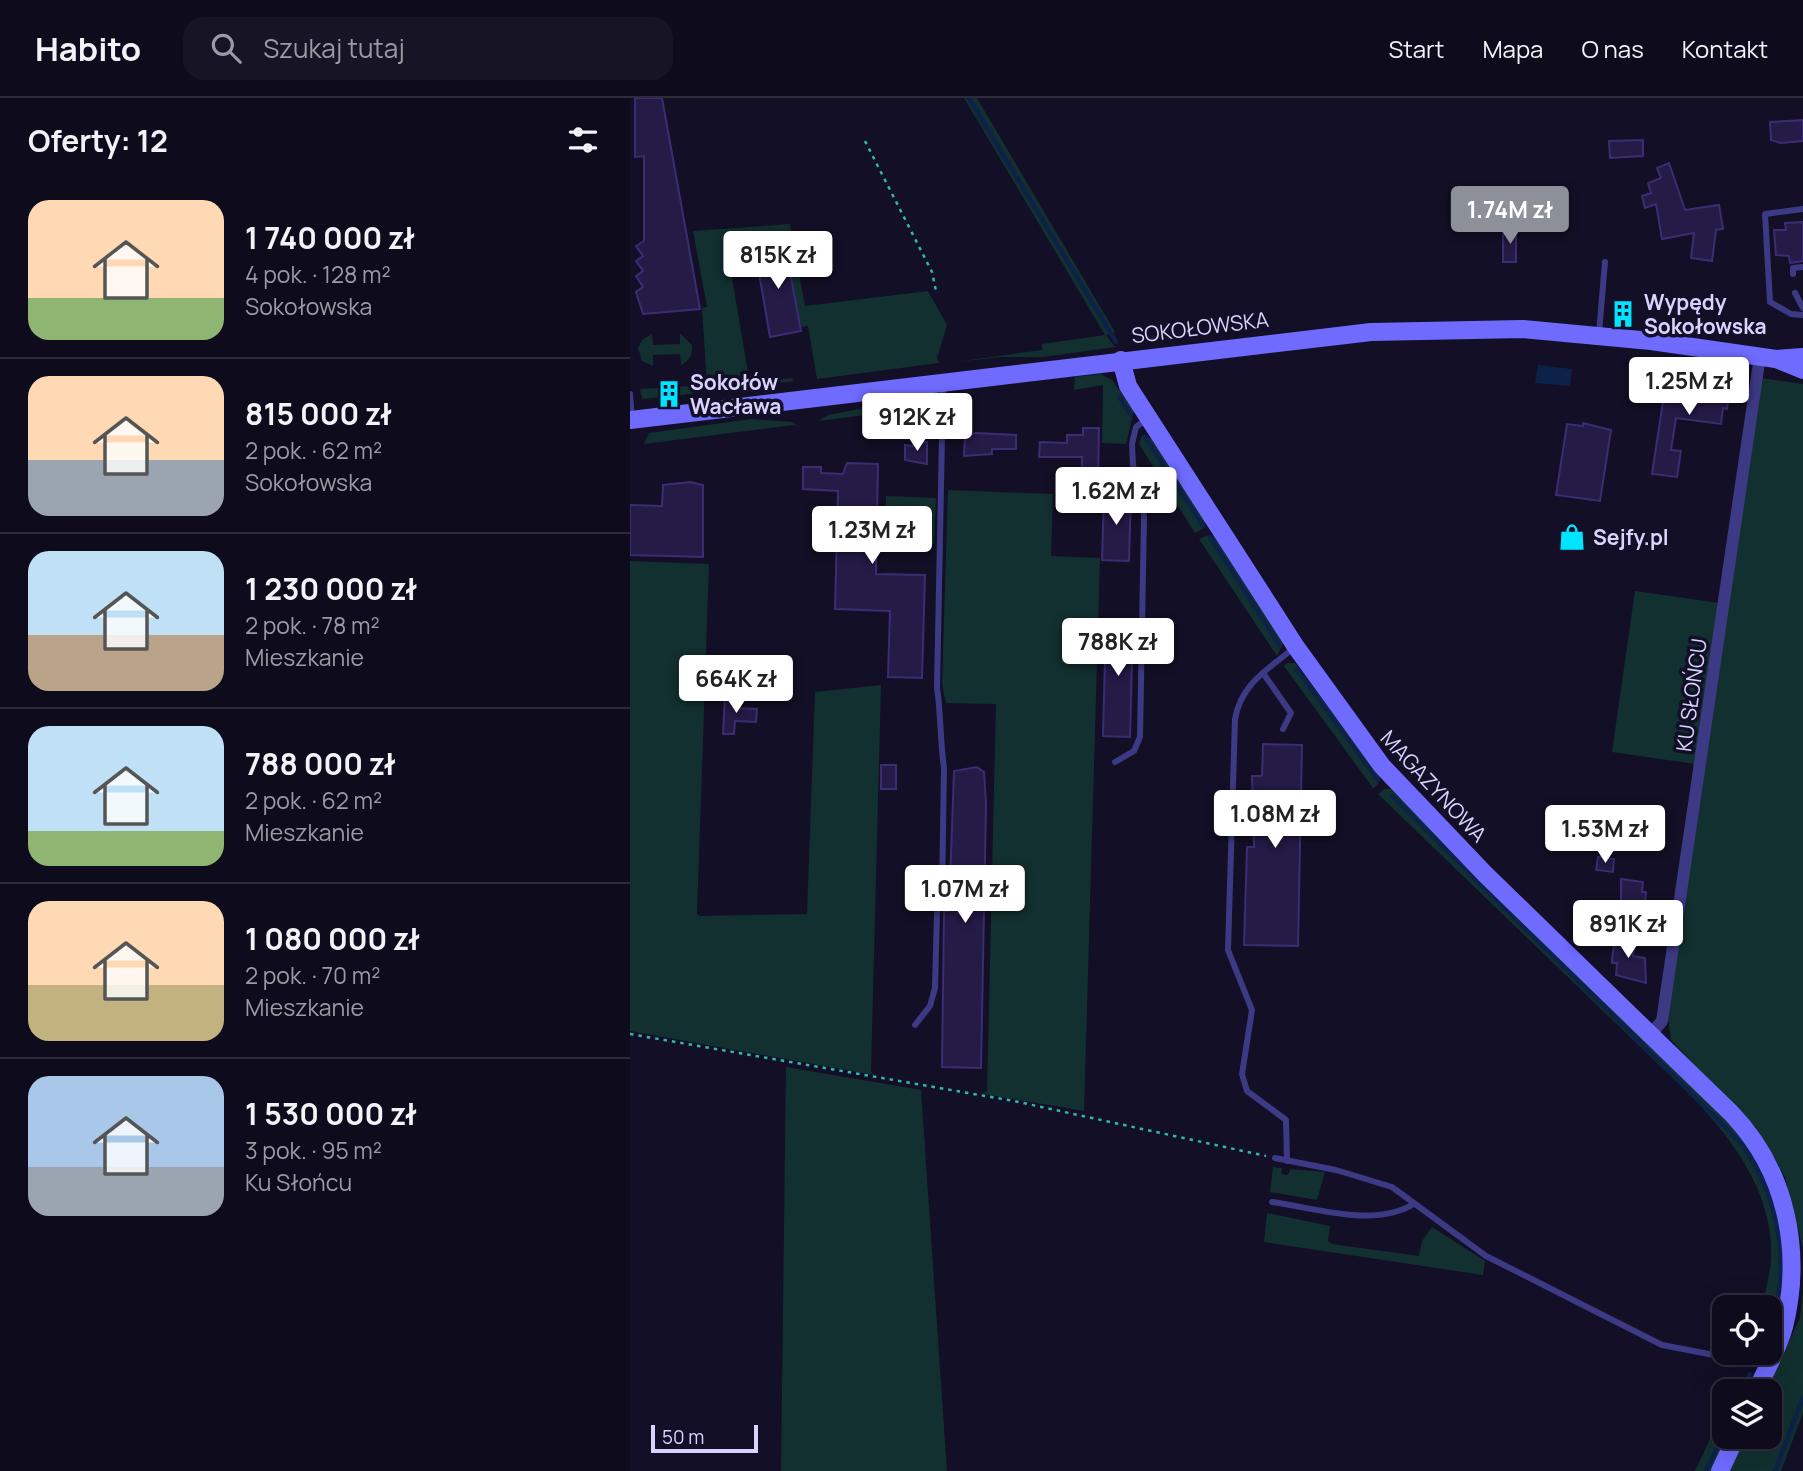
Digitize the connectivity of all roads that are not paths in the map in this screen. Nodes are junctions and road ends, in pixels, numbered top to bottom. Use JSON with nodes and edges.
{"nodes":[{"id":1,"x":1803,"y":209,"type":"edge"},
{"id":2,"x":1605,"y":262,"type":"dead end"},
{"id":3,"x":1803,"y":268,"type":"edge"},
{"id":4,"x":1793,"y":274,"type":"dead end"},
{"id":5,"x":1795,"y":293,"type":"dead end"},
{"id":6,"x":1803,"y":308,"type":"edge"},
{"id":7,"x":1803,"y":315,"type":"edge"},
{"id":8,"x":1599,"y":335,"type":"junction"},
{"id":9,"x":1768,"y":358,"type":"junction"},
{"id":10,"x":1801,"y":358,"type":"edge"},
{"id":11,"x":1121,"y":360,"type":"junction"},
{"id":12,"x":943,"y":384,"type":"junction"},
{"id":13,"x":630,"y":394,"type":"edge"},
{"id":14,"x":1149,"y":418,"type":"junction"},
{"id":15,"x":631,"y":420,"type":"edge"},
{"id":16,"x":1296,"y":647,"type":"junction"},
{"id":17,"x":1263,"y":673,"type":"junction"},
{"id":18,"x":1283,"y":729,"type":"dead end"},
{"id":19,"x":1115,"y":762,"type":"dead end"},
{"id":20,"x":915,"y":1025,"type":"dead end"},
{"id":21,"x":1651,"y":1034,"type":"junction"},
{"id":22,"x":1275,"y":1158,"type":"road end"},
{"id":23,"x":1286,"y":1161,"type":"junction"},
{"id":24,"x":1272,"y":1202,"type":"dead end"},
{"id":25,"x":1414,"y":1204,"type":"junction"},
{"id":26,"x":1768,"y":1366,"type":"junction"},
{"id":27,"x":1762,"y":1379,"type":"edge"},
{"id":28,"x":1730,"y":1449,"type":"edge"},
{"id":29,"x":1720,"y":1471,"type":"edge"}],
"edges":[{"from":1,"to":7,"type":"lane"},
{"from":2,"to":8,"type":"lane"},
{"from":3,"to":4,"type":"lane"},
{"from":5,"to":6,"type":"lane"},
{"from":8,"to":9,"type":"street","name":"SOKOŁOWSKA"},
{"from":8,"to":11,"type":"street","name":"SOKOŁOWSKA"},
{"from":9,"to":10,"type":"street","name":"SOKOŁOWSKA"},
{"from":9,"to":21,"type":"street","name":"KU SŁOŃCU"},
{"from":11,"to":12,"type":"street","name":"SOKOŁOWSKA"},
{"from":11,"to":14,"type":"street","name":"MAGAZYNOWA"},
{"from":12,"to":15,"type":"street","name":"SOKOŁOWSKA"},
{"from":12,"to":20,"type":"lane"},
{"from":13,"to":15,"type":"lane"},
{"from":14,"to":16,"type":"street","name":"MAGAZYNOWA"},
{"from":14,"to":19,"type":"lane"},
{"from":16,"to":17,"type":"lane"},
{"from":16,"to":21,"type":"street","name":"MAGAZYNOWA"},
{"from":17,"to":18,"type":"lane"},
{"from":17,"to":23,"type":"lane"},
{"from":21,"to":26,"type":"street","name":"MAGAZYNOWA"},
{"from":22,"to":23,"type":"lane"},
{"from":23,"to":25,"type":"lane"},
{"from":24,"to":25,"type":"lane"},
{"from":25,"to":26,"type":"lane"},
{"from":26,"to":27,"type":"street","name":"MAGAZYNOWA"},
{"from":28,"to":29,"type":"street"}]}
